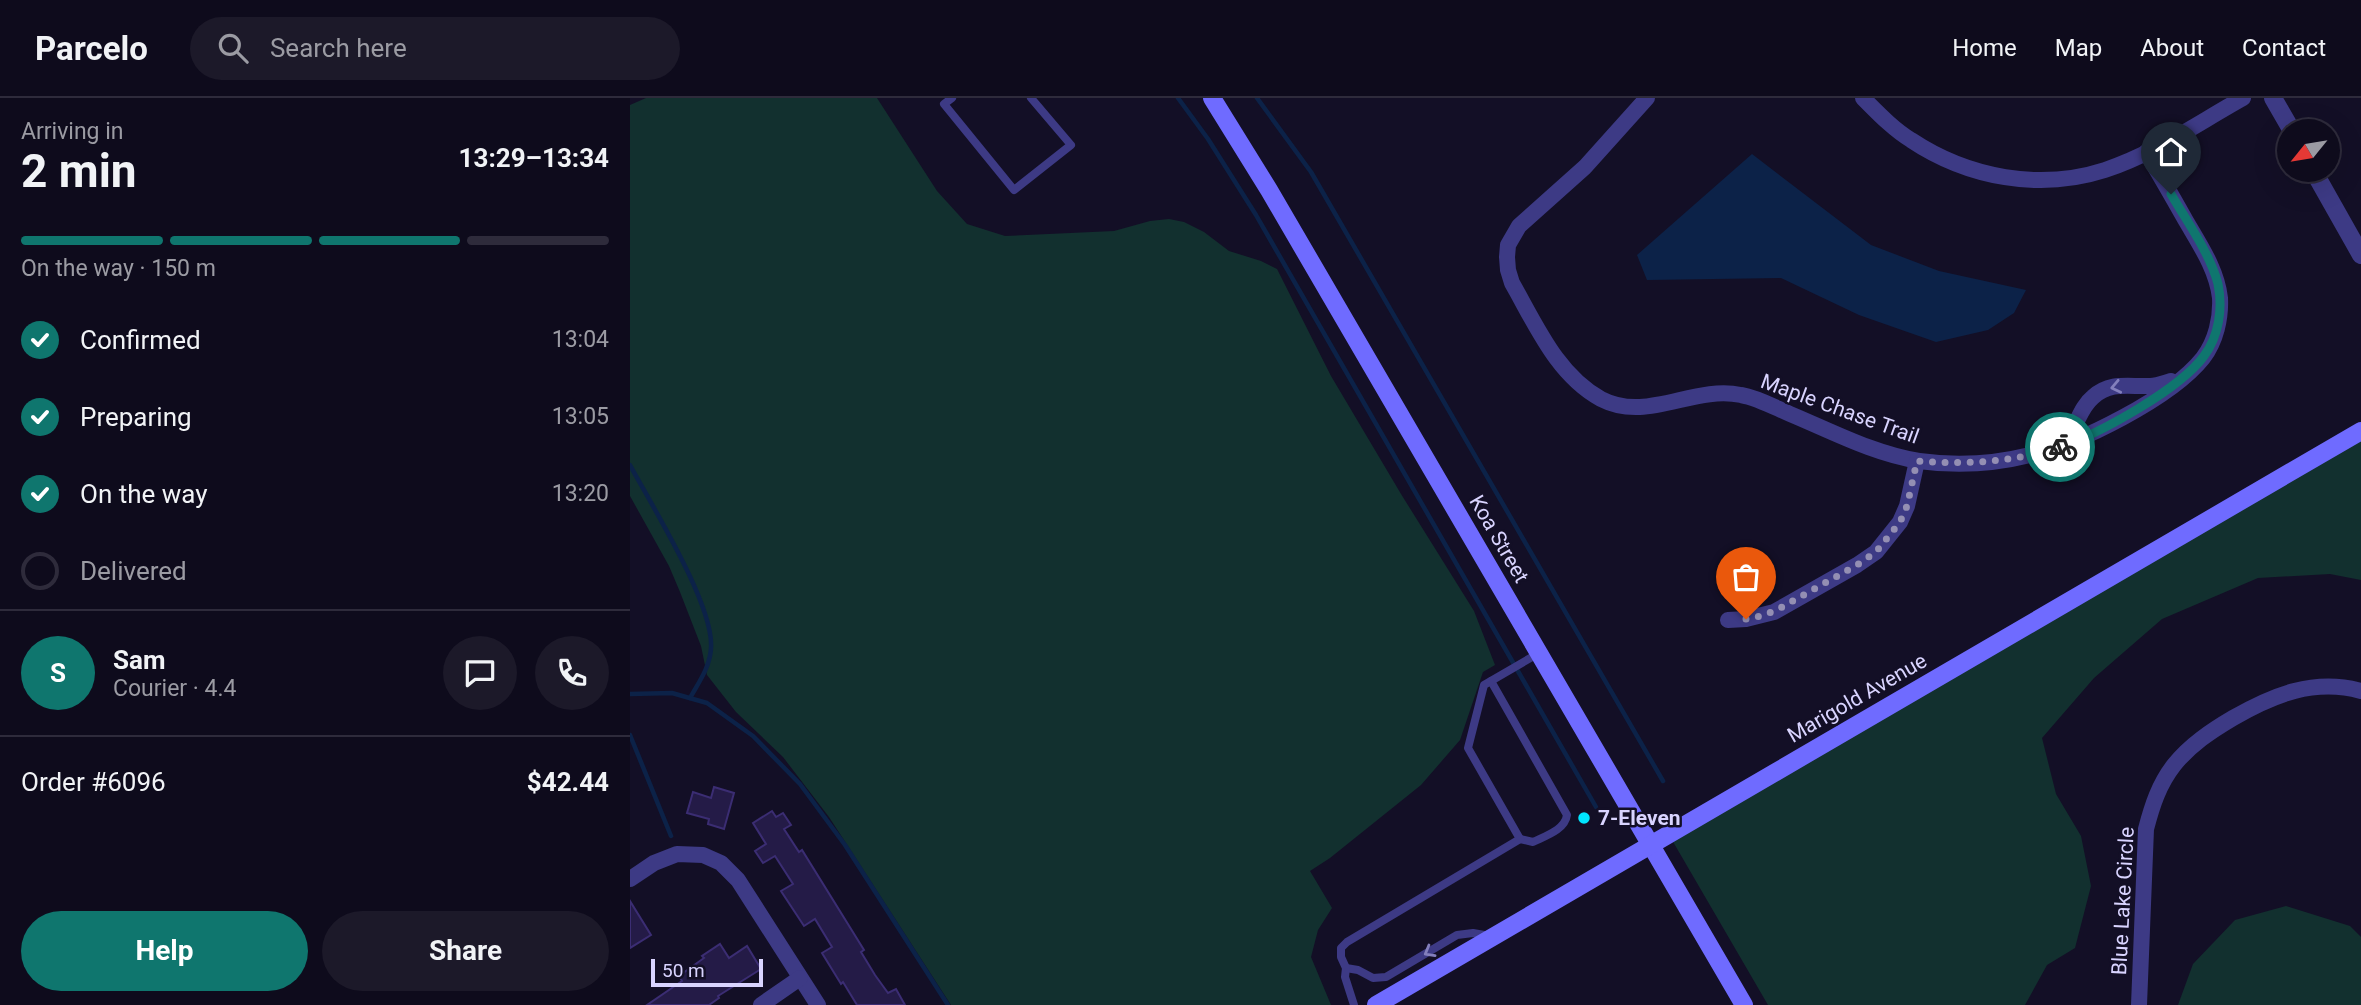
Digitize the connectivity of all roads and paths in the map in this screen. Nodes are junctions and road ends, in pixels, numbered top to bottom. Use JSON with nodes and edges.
{"nodes":[{"id":1,"x":952,"y":98,"type":"edge"},
{"id":2,"x":1031,"y":98,"type":"edge"},
{"id":3,"x":1212,"y":98,"type":"edge"},
{"id":4,"x":1647,"y":98,"type":"edge"},
{"id":5,"x":1863,"y":98,"type":"edge"},
{"id":6,"x":2243,"y":98,"type":"edge"},
{"id":7,"x":2273,"y":98,"type":"edge"},
{"id":8,"x":2284,"y":119,"type":"edge"},
{"id":9,"x":2147,"y":152,"type":"junction"},
{"id":10,"x":2320,"y":182,"type":"edge"},
{"id":11,"x":2361,"y":256,"type":"edge"},
{"id":12,"x":2182,"y":377,"type":"junction"},
{"id":13,"x":2361,"y":431,"type":"edge"},
{"id":14,"x":2051,"y":450,"type":"junction"},
{"id":15,"x":1917,"y":461,"type":"junction"},
{"id":16,"x":1728,"y":620,"type":"dead end"},
{"id":17,"x":1539,"y":653,"type":"junction"},
{"id":18,"x":1491,"y":681,"type":"junction"},
{"id":19,"x":2361,"y":691,"type":"edge"},
{"id":20,"x":1520,"y":839,"type":"junction"},
{"id":21,"x":1650,"y":844,"type":"junction"},
{"id":22,"x":630,"y":879,"type":"edge"},
{"id":23,"x":1492,"y":936,"type":"junction"},
{"id":24,"x":1346,"y":968,"type":"junction"},
{"id":25,"x":800,"y":978,"type":"junction"},
{"id":26,"x":761,"y":1005,"type":"edge"},
{"id":27,"x":818,"y":1005,"type":"edge"},
{"id":28,"x":1354,"y":1005,"type":"edge"},
{"id":29,"x":1376,"y":1005,"type":"edge"},
{"id":30,"x":1744,"y":1005,"type":"edge"},
{"id":31,"x":2139,"y":1005,"type":"edge"}],
"edges":[{"from":1,"to":2,"type":"lane"},
{"from":3,"to":17,"type":"main road","name":"Koa Street"},
{"from":4,"to":15,"type":"street","name":"Maple Chase Trail"},
{"from":5,"to":9,"type":"street"},
{"from":6,"to":9,"type":"street"},
{"from":7,"to":8,"type":"street"},
{"from":9,"to":12,"type":"street","name":"Maple Chase Trail"},
{"from":10,"to":11,"type":"street"},
{"from":12,"to":14,"type":"street","name":"Maple Chase Trail"},
{"from":12,"to":14,"type":"street","one_way":true},
{"from":13,"to":21,"type":"main road","name":"Marigold Avenue"},
{"from":14,"to":15,"type":"street","name":"Maple Chase Trail"},
{"from":15,"to":16,"type":"street"},
{"from":17,"to":18,"type":"lane"},
{"from":17,"to":21,"type":"main road","name":"Koa Street"},
{"from":18,"to":20,"type":"lane"},
{"from":18,"to":20,"type":"lane"},
{"from":19,"to":31,"type":"street","name":"Blue Lake Circle"},
{"from":20,"to":24,"type":"lane"},
{"from":21,"to":23,"type":"main road","name":"Marigold Avenue"},
{"from":21,"to":30,"type":"main road","name":"Koa Street"},
{"from":22,"to":25,"type":"street"},
{"from":23,"to":24,"type":"lane","one_way":true},
{"from":23,"to":29,"type":"main road","name":"Marigold Avenue"},
{"from":24,"to":28,"type":"lane"},
{"from":25,"to":26,"type":"street"},
{"from":25,"to":27,"type":"street"}]}
